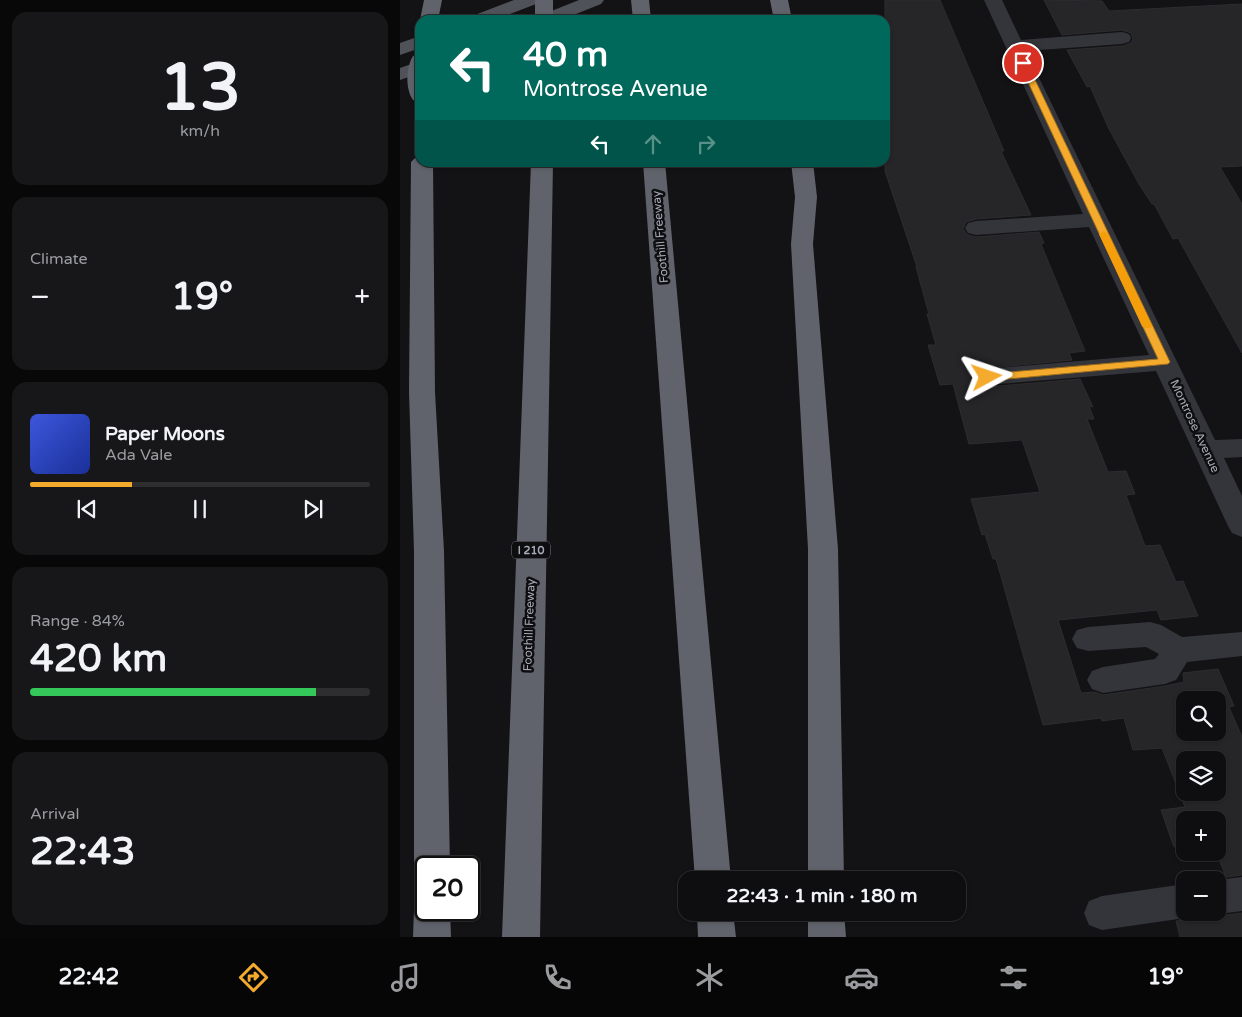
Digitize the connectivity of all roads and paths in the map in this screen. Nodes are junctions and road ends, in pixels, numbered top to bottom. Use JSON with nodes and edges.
{"nodes":[{"id":1,"x":433,"y":0,"type":"edge"},
{"id":2,"x":530,"y":0,"type":"edge"},
{"id":3,"x":544,"y":0,"type":"edge"},
{"id":4,"x":595,"y":0,"type":"edge"},
{"id":5,"x":779,"y":0,"type":"edge"},
{"id":6,"x":993,"y":0,"type":"edge"},
{"id":7,"x":431,"y":15,"type":"edge"},
{"id":8,"x":491,"y":15,"type":"edge"},
{"id":9,"x":545,"y":15,"type":"edge"},
{"id":10,"x":558,"y":15,"type":"edge"},
{"id":11,"x":782,"y":15,"type":"edge"},
{"id":12,"x":1122,"y":38,"type":"dead end"},
{"id":13,"x":415,"y":44,"type":"edge"},
{"id":14,"x":1015,"y":46,"type":"junction"},
{"id":15,"x":400,"y":49,"type":"edge"},
{"id":16,"x":422,"y":167,"type":"edge"},
{"id":17,"x":542,"y":167,"type":"edge"},
{"id":18,"x":654,"y":167,"type":"edge"},
{"id":19,"x":803,"y":167,"type":"edge"},
{"id":20,"x":1097,"y":220,"type":"junction"},
{"id":21,"x":976,"y":228,"type":"dead end"},
{"id":22,"x":1164,"y":362,"type":"junction"},
{"id":23,"x":987,"y":377,"type":"dead end"},
{"id":24,"x":1242,"y":448,"type":"edge"},
{"id":25,"x":1206,"y":450,"type":"junction"},
{"id":26,"x":1242,"y":526,"type":"edge"},
{"id":27,"x":1088,"y":640,"type":"dead end"},
{"id":28,"x":1242,"y":644,"type":"edge"},
{"id":29,"x":1178,"y":650,"type":"junction"},
{"id":30,"x":1103,"y":680,"type":"dead end"},
{"id":31,"x":432,"y":856,"type":"edge"},
{"id":32,"x":712,"y":871,"type":"edge"},
{"id":33,"x":826,"y":871,"type":"edge"},
{"id":34,"x":1242,"y":894,"type":"edge"},
{"id":35,"x":1226,"y":896,"type":"edge"},
{"id":36,"x":1176,"y":902,"type":"edge"},
{"id":37,"x":1102,"y":913,"type":"dead end"},
{"id":38,"x":432,"y":921,"type":"edge"},
{"id":39,"x":716,"y":921,"type":"edge"},
{"id":40,"x":826,"y":921,"type":"edge"},
{"id":41,"x":432,"y":937,"type":"edge"},
{"id":42,"x":521,"y":937,"type":"edge"},
{"id":43,"x":717,"y":937,"type":"edge"},
{"id":44,"x":826,"y":937,"type":"edge"}],
"edges":[{"from":1,"to":7,"type":"highway"},
{"from":2,"to":8,"type":"main road"},
{"from":3,"to":9,"type":"highway"},
{"from":4,"to":10,"type":"main road"},
{"from":5,"to":11,"type":"highway"},
{"from":6,"to":14,"type":"street","name":"Montrose Avenue"},
{"from":12,"to":14,"type":"street"},
{"from":13,"to":15,"type":"main road"},
{"from":14,"to":20,"type":"street","name":"Montrose Avenue"},
{"from":16,"to":31,"type":"highway"},
{"from":17,"to":42,"type":"highway","name":"Foothill Freeway","number":"I 210"},
{"from":18,"to":32,"type":"highway","name":"Foothill Freeway"},
{"from":19,"to":33,"type":"highway"},
{"from":20,"to":21,"type":"street"},
{"from":20,"to":22,"type":"street","name":"Montrose Avenue"},
{"from":22,"to":23,"type":"street"},
{"from":22,"to":25,"type":"street","name":"Montrose Avenue"},
{"from":24,"to":25,"type":"street"},
{"from":25,"to":26,"type":"street","name":"Montrose Avenue"},
{"from":27,"to":29,"type":"street"},
{"from":28,"to":29,"type":"street"},
{"from":29,"to":30,"type":"street"},
{"from":34,"to":35,"type":"street"},
{"from":36,"to":37,"type":"street"},
{"from":38,"to":41,"type":"highway"},
{"from":39,"to":43,"type":"highway"},
{"from":40,"to":44,"type":"highway"}]}
